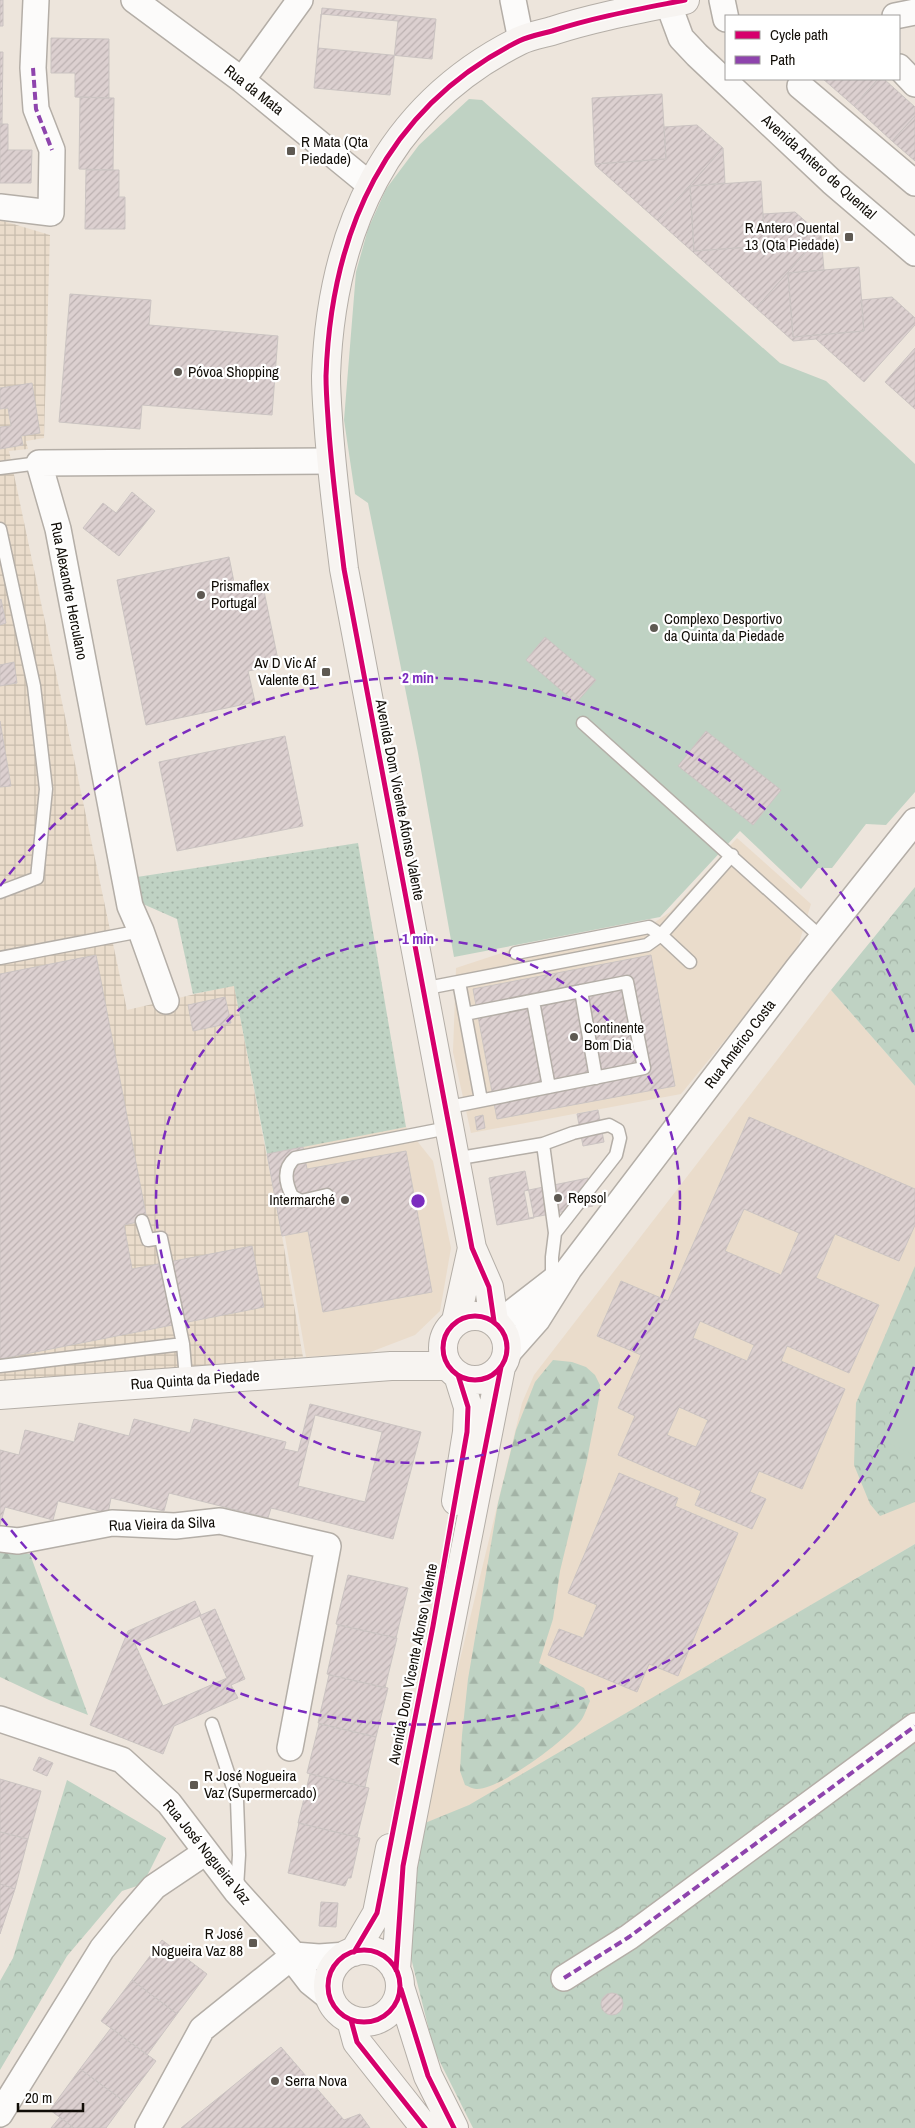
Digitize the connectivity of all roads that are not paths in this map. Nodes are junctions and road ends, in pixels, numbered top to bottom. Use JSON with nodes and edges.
{"nodes":[{"id":1,"x":36,"y":0,"type":"edge"},
{"id":2,"x":134,"y":0,"type":"edge"},
{"id":3,"x":300,"y":0,"type":"edge"},
{"id":4,"x":513,"y":0,"type":"edge"},
{"id":5,"x":722,"y":0,"type":"edge"},
{"id":6,"x":676,"y":2,"type":"edge"},
{"id":7,"x":915,"y":12,"type":"edge"},
{"id":8,"x":725,"y":15,"type":"edge"},
{"id":9,"x":900,"y":15,"type":"edge"},
{"id":10,"x":521,"y":40,"type":"junction"},
{"id":11,"x":900,"y":68,"type":"edge"},
{"id":12,"x":725,"y":78,"type":"edge"},
{"id":13,"x":242,"y":80,"type":"junction"},
{"id":14,"x":727,"y":80,"type":"edge"},
{"id":15,"x":915,"y":84,"type":"edge"},
{"id":16,"x":800,"y":86,"type":"dead end"},
{"id":17,"x":915,"y":183,"type":"edge"},
{"id":18,"x":370,"y":185,"type":"junction"},
{"id":19,"x":0,"y":207,"type":"edge"},
{"id":20,"x":915,"y":253,"type":"edge"},
{"id":21,"x":331,"y":461,"type":"junction"},
{"id":22,"x":39,"y":463,"type":"junction"},
{"id":23,"x":0,"y":468,"type":"edge"},
{"id":24,"x":0,"y":529,"type":"edge"},
{"id":25,"x":583,"y":723,"type":"dead end"},
{"id":26,"x":915,"y":821,"type":"edge"},
{"id":27,"x":732,"y":855,"type":"junction"},
{"id":28,"x":0,"y":892,"type":"edge"},
{"id":29,"x":141,"y":931,"type":"junction"},
{"id":30,"x":662,"y":935,"type":"junction"},
{"id":31,"x":822,"y":938,"type":"junction"},
{"id":32,"x":516,"y":953,"type":"dead end"},
{"id":33,"x":0,"y":958,"type":"edge"},
{"id":34,"x":690,"y":962,"type":"dead end"},
{"id":35,"x":459,"y":982,"type":"junction"},
{"id":36,"x":422,"y":989,"type":"junction"},
{"id":37,"x":581,"y":991,"type":"junction"},
{"id":38,"x":166,"y":1001,"type":"dead end"},
{"id":39,"x":532,"y":1001,"type":"junction"},
{"id":40,"x":465,"y":1014,"type":"junction"},
{"id":41,"x":596,"y":1078,"type":"junction"},
{"id":42,"x":549,"y":1087,"type":"junction"},
{"id":43,"x":481,"y":1100,"type":"junction"},
{"id":44,"x":446,"y":1118,"type":"junction"},
{"id":45,"x":543,"y":1144,"type":"junction"},
{"id":46,"x":454,"y":1159,"type":"junction"},
{"id":47,"x":327,"y":1195,"type":"dead end"},
{"id":48,"x":142,"y":1221,"type":"dead end"},
{"id":49,"x":555,"y":1233,"type":"junction"},
{"id":50,"x":472,"y":1248,"type":"junction"},
{"id":51,"x":560,"y":1275,"type":"junction"},
{"id":52,"x":496,"y":1323,"type":"junction"},
{"id":53,"x":450,"y":1329,"type":"junction"},
{"id":54,"x":183,"y":1344,"type":"junction"},
{"id":55,"x":503,"y":1361,"type":"junction"},
{"id":56,"x":0,"y":1366,"type":"edge"},
{"id":57,"x":391,"y":1366,"type":"junction"},
{"id":58,"x":185,"y":1367,"type":"dead end"},
{"id":59,"x":453,"y":1370,"type":"junction"},
{"id":60,"x":0,"y":1395,"type":"edge"},
{"id":61,"x":0,"y":1539,"type":"edge"},
{"id":62,"x":0,"y":1719,"type":"edge"},
{"id":63,"x":212,"y":1724,"type":"dead end"},
{"id":64,"x":915,"y":1726,"type":"edge"},
{"id":65,"x":290,"y":1748,"type":"dead end"},
{"id":66,"x":206,"y":1852,"type":"junction"},
{"id":67,"x":236,"y":1891,"type":"junction"},
{"id":68,"x":351,"y":1953,"type":"junction"},
{"id":69,"x":294,"y":1955,"type":"junction"},
{"id":70,"x":398,"y":1978,"type":"junction"},
{"id":71,"x":564,"y":1978,"type":"dead end"},
{"id":72,"x":330,"y":1998,"type":"junction"},
{"id":73,"x":351,"y":2020,"type":"junction"},
{"id":74,"x":0,"y":2114,"type":"edge"},
{"id":75,"x":148,"y":2128,"type":"edge"},
{"id":76,"x":425,"y":2128,"type":"edge"},
{"id":77,"x":454,"y":2128,"type":"edge"}],
"edges":[{"from":1,"to":19,"type":"street"},
{"from":2,"to":13,"type":"street","name":"Rua da Mata"},
{"from":3,"to":13,"type":"street"},
{"from":4,"to":10,"type":"street"},
{"from":5,"to":8,"type":"street"},
{"from":6,"to":10,"type":"street","name":"Avenida Dom Vicente Afonso Valente"},
{"from":6,"to":12,"type":"street","name":"Avenida Antero de Quental"},
{"from":7,"to":9,"type":"street"},
{"from":10,"to":18,"type":"street","name":"Avenida Dom Vicente Afonso Valente"},
{"from":11,"to":15,"type":"street"},
{"from":13,"to":18,"type":"street","name":"Rua da Mata"},
{"from":14,"to":20,"type":"street","name":"Avenida Antero de Quental"},
{"from":16,"to":17,"type":"street"},
{"from":18,"to":21,"type":"street","name":"Avenida Dom Vicente Afonso Valente"},
{"from":21,"to":22,"type":"street"},
{"from":21,"to":36,"type":"street","name":"Avenida Dom Vicente Afonso Valente"},
{"from":22,"to":23,"type":"lane"},
{"from":22,"to":29,"type":"street","name":"Rua Alexandre Herculano"},
{"from":24,"to":28,"type":"lane"},
{"from":25,"to":27,"type":"lane"},
{"from":26,"to":31,"type":"street","name":"Rua Américo Costa"},
{"from":27,"to":30,"type":"lane"},
{"from":27,"to":31,"type":"lane"},
{"from":29,"to":33,"type":"lane"},
{"from":29,"to":38,"type":"street","name":"Rua Alexandre Herculano"},
{"from":30,"to":32,"type":"lane"},
{"from":30,"to":34,"type":"lane"},
{"from":30,"to":35,"type":"lane"},
{"from":31,"to":51,"type":"street","name":"Rua Américo Costa"},
{"from":35,"to":36,"type":"lane"},
{"from":35,"to":40,"type":"lane"},
{"from":36,"to":44,"type":"street","name":"Avenida Dom Vicente Afonso Valente"},
{"from":37,"to":39,"type":"lane"},
{"from":37,"to":41,"type":"lane"},
{"from":37,"to":41,"type":"lane"},
{"from":39,"to":40,"type":"lane"},
{"from":39,"to":42,"type":"lane"},
{"from":40,"to":43,"type":"lane"},
{"from":41,"to":42,"type":"lane"},
{"from":42,"to":43,"type":"lane"},
{"from":43,"to":44,"type":"lane"},
{"from":44,"to":46,"type":"street","name":"Avenida Dom Vicente Afonso Valente"},
{"from":44,"to":47,"type":"lane"},
{"from":45,"to":46,"type":"lane"},
{"from":45,"to":49,"type":"lane"},
{"from":45,"to":49,"type":"lane"},
{"from":46,"to":50,"type":"street","name":"Avenida Dom Vicente Afonso Valente"},
{"from":48,"to":54,"type":"lane"},
{"from":49,"to":51,"type":"lane"},
{"from":50,"to":52,"type":"street","name":"Avenida Dom Vicente Afonso Valente"},
{"from":50,"to":53,"type":"street","name":"Avenida Dom Vicente Afonso Valente"},
{"from":51,"to":52,"type":"street"},
{"from":51,"to":55,"type":"street"},
{"from":52,"to":53,"type":"street"},
{"from":52,"to":55,"type":"street"},
{"from":53,"to":57,"type":"street"},
{"from":53,"to":59,"type":"street"},
{"from":54,"to":56,"type":"lane"},
{"from":54,"to":58,"type":"lane"},
{"from":55,"to":59,"type":"street"},
{"from":55,"to":70,"type":"street","name":"Avenida Dom Vicente Afonso Valente"},
{"from":57,"to":59,"type":"street","name":"Rua Quinta da Piedade"},
{"from":57,"to":60,"type":"street","name":"Rua Quinta da Piedade"},
{"from":59,"to":68,"type":"street","name":"Avenida Dom Vicente Afonso Valente"},
{"from":61,"to":65,"type":"street","name":"Rua Vieira da Silva"},
{"from":62,"to":66,"type":"street","name":"Rua José Nogueira Vaz"},
{"from":63,"to":67,"type":"lane"},
{"from":64,"to":71,"type":"street"},
{"from":66,"to":67,"type":"street","name":"Rua José Nogueira Vaz"},
{"from":66,"to":74,"type":"street"},
{"from":67,"to":69,"type":"street","name":"Rua José Nogueira Vaz"},
{"from":68,"to":69,"type":"street"},
{"from":68,"to":70,"type":"street"},
{"from":68,"to":72,"type":"street"},
{"from":69,"to":72,"type":"street","name":"Rua José Nogueira Vaz"},
{"from":69,"to":75,"type":"street"},
{"from":70,"to":73,"type":"street"},
{"from":70,"to":77,"type":"street","name":"Avenida Dom Vicente Afonso Valente"},
{"from":72,"to":73,"type":"street"},
{"from":73,"to":76,"type":"street"}]}
